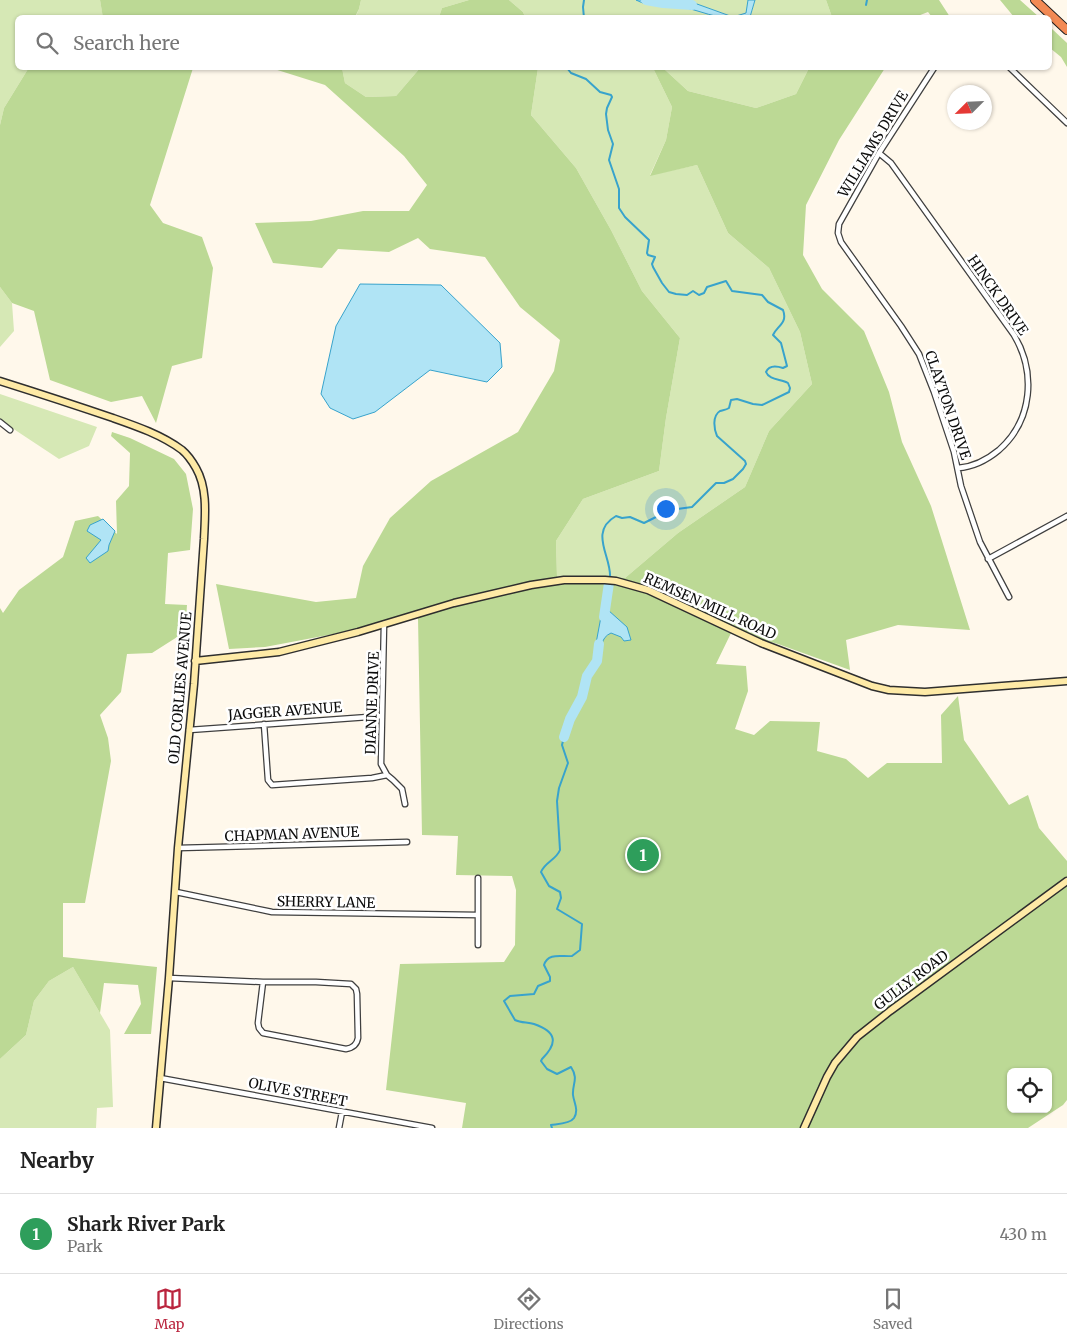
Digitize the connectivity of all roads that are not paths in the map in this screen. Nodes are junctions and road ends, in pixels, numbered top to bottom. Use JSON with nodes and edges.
{"nodes":[{"id":1,"x":1035,"y":0,"type":"edge"},
{"id":2,"x":1051,"y":15,"type":"edge"},
{"id":3,"x":1052,"y":16,"type":"edge"},
{"id":4,"x":1067,"y":30,"type":"edge"},
{"id":5,"x":933,"y":70,"type":"edge"},
{"id":6,"x":1012,"y":70,"type":"edge"},
{"id":7,"x":1067,"y":124,"type":"edge"},
{"id":8,"x":879,"y":153,"type":"junction"},
{"id":9,"x":838,"y":235,"type":"joint"},
{"id":10,"x":0,"y":381,"type":"edge"},
{"id":11,"x":0,"y":422,"type":"edge"},
{"id":12,"x":10,"y":430,"type":"dead end"},
{"id":13,"x":958,"y":468,"type":"junction"},
{"id":14,"x":1067,"y":516,"type":"edge"},
{"id":15,"x":988,"y":559,"type":"junction"},
{"id":16,"x":1009,"y":597,"type":"dead end"},
{"id":17,"x":384,"y":624,"type":"junction"},
{"id":18,"x":195,"y":661,"type":"junction"},
{"id":19,"x":1067,"y":681,"type":"edge"},
{"id":20,"x":382,"y":716,"type":"junction"},
{"id":21,"x":264,"y":724,"type":"junction"},
{"id":22,"x":189,"y":730,"type":"junction"},
{"id":23,"x":387,"y":775,"type":"junction"},
{"id":24,"x":405,"y":804,"type":"dead end"},
{"id":25,"x":407,"y":842,"type":"dead end"},
{"id":26,"x":178,"y":848,"type":"junction"},
{"id":27,"x":478,"y":878,"type":"dead end"},
{"id":28,"x":1067,"y":881,"type":"edge"},
{"id":29,"x":176,"y":892,"type":"junction"},
{"id":30,"x":478,"y":915,"type":"junction"},
{"id":31,"x":478,"y":945,"type":"dead end"},
{"id":32,"x":169,"y":978,"type":"junction"},
{"id":33,"x":263,"y":982,"type":"junction"},
{"id":34,"x":160,"y":1078,"type":"junction"},
{"id":35,"x":342,"y":1112,"type":"junction"},
{"id":36,"x":156,"y":1128,"type":"edge"},
{"id":37,"x":339,"y":1128,"type":"edge"},
{"id":38,"x":432,"y":1128,"type":"edge"},
{"id":39,"x":804,"y":1128,"type":"edge"}],
"edges":[{"from":1,"to":2,"type":"highway"},
{"from":3,"to":4,"type":"highway"},
{"from":5,"to":8,"type":"street","name":"WILLIAMS DRIVE"},
{"from":6,"to":7,"type":"street"},
{"from":8,"to":9,"type":"street","name":"WILLIAMS DRIVE"},
{"from":8,"to":13,"type":"street","name":"HINCK DRIVE"},
{"from":9,"to":13,"type":"street","name":"CLAYTON DRIVE"},
{"from":10,"to":18,"type":"street","name":"OLD CORLIES AVENUE"},
{"from":11,"to":12,"type":"street"},
{"from":13,"to":15,"type":"street","name":"CLAYTON DRIVE"},
{"from":14,"to":15,"type":"street"},
{"from":15,"to":16,"type":"street","name":"CLAYTON DRIVE"},
{"from":17,"to":18,"type":"street","name":"REMSEN MILL ROAD"},
{"from":17,"to":19,"type":"street","name":"REMSEN MILL ROAD"},
{"from":17,"to":20,"type":"street","name":"DIANNE DRIVE"},
{"from":18,"to":22,"type":"street","name":"OLD CORLIES AVENUE"},
{"from":20,"to":21,"type":"street","name":"JAGGER AVENUE"},
{"from":20,"to":23,"type":"street","name":"DIANNE DRIVE"},
{"from":21,"to":22,"type":"street","name":"JAGGER AVENUE"},
{"from":21,"to":23,"type":"street"},
{"from":22,"to":26,"type":"street","name":"OLD CORLIES AVENUE"},
{"from":23,"to":24,"type":"street","name":"DIANNE DRIVE"},
{"from":25,"to":26,"type":"street","name":"CHAPMAN AVENUE"},
{"from":26,"to":29,"type":"street","name":"OLD CORLIES AVENUE"},
{"from":27,"to":30,"type":"street"},
{"from":28,"to":39,"type":"street","name":"GULLY ROAD"},
{"from":29,"to":30,"type":"street","name":"SHERRY LANE"},
{"from":29,"to":32,"type":"street","name":"OLD CORLIES AVENUE"},
{"from":30,"to":31,"type":"street"},
{"from":32,"to":33,"type":"street"},
{"from":32,"to":34,"type":"street","name":"OLD CORLIES AVENUE"},
{"from":33,"to":33,"type":"street"},
{"from":34,"to":35,"type":"street","name":"OLIVE STREET"},
{"from":34,"to":36,"type":"street","name":"OLD CORLIES AVENUE"},
{"from":35,"to":37,"type":"street"},
{"from":35,"to":38,"type":"street","name":"OLIVE STREET"}]}
